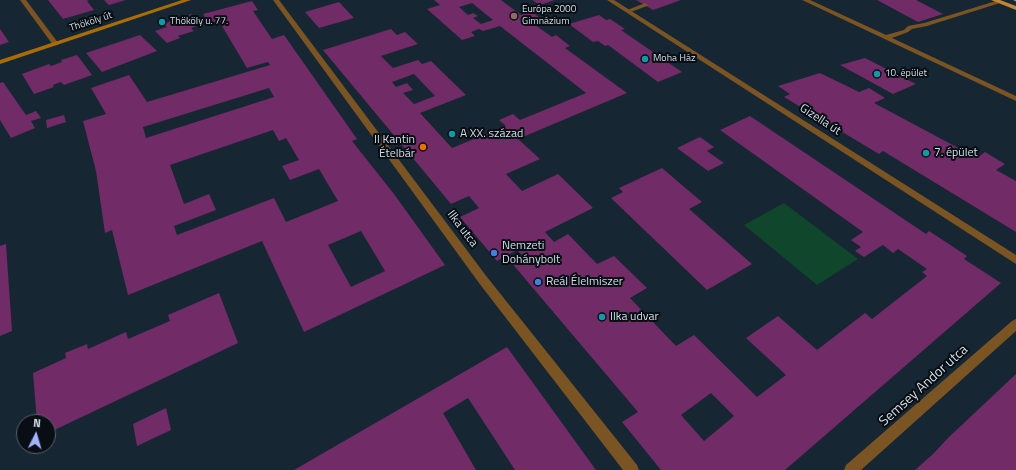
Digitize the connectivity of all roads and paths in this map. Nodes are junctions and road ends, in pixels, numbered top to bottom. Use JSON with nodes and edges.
{"nodes":[{"id":1,"x":23,"y":0,"type":"edge"},
{"id":2,"x":188,"y":0,"type":"edge"},
{"id":3,"x":276,"y":0,"type":"edge"},
{"id":4,"x":610,"y":0,"type":"edge"},
{"id":5,"x":805,"y":0,"type":"edge"},
{"id":6,"x":996,"y":1,"type":"edge"},
{"id":7,"x":644,"y":5,"type":"dead end"},
{"id":8,"x":1016,"y":8,"type":"edge"},
{"id":9,"x":628,"y":11,"type":"junction"},
{"id":10,"x":885,"y":38,"type":"junction"},
{"id":11,"x":55,"y":44,"type":"junction"},
{"id":12,"x":0,"y":62,"type":"edge"},
{"id":13,"x":1016,"y":99,"type":"edge"},
{"id":14,"x":1016,"y":260,"type":"edge"},
{"id":15,"x":1016,"y":324,"type":"edge"},
{"id":16,"x":632,"y":470,"type":"edge"},
{"id":17,"x":851,"y":470,"type":"edge"}],
"edges":[{"from":1,"to":11,"type":"street"},
{"from":2,"to":11,"type":"main road","name":"Thököly út"},
{"from":3,"to":16,"type":"street","name":"Ilka utca"},
{"from":4,"to":9,"type":"street","name":"Gizella út"},
{"from":5,"to":10,"type":"street"},
{"from":6,"to":8,"type":"main road"},
{"from":6,"to":10,"type":"street"},
{"from":7,"to":9,"type":"street"},
{"from":9,"to":14,"type":"street","name":"Gizella út"},
{"from":10,"to":13,"type":"street"},
{"from":11,"to":12,"type":"main road","name":"Thököly út"},
{"from":15,"to":17,"type":"street","name":"Semsey Andor utca"}]}
